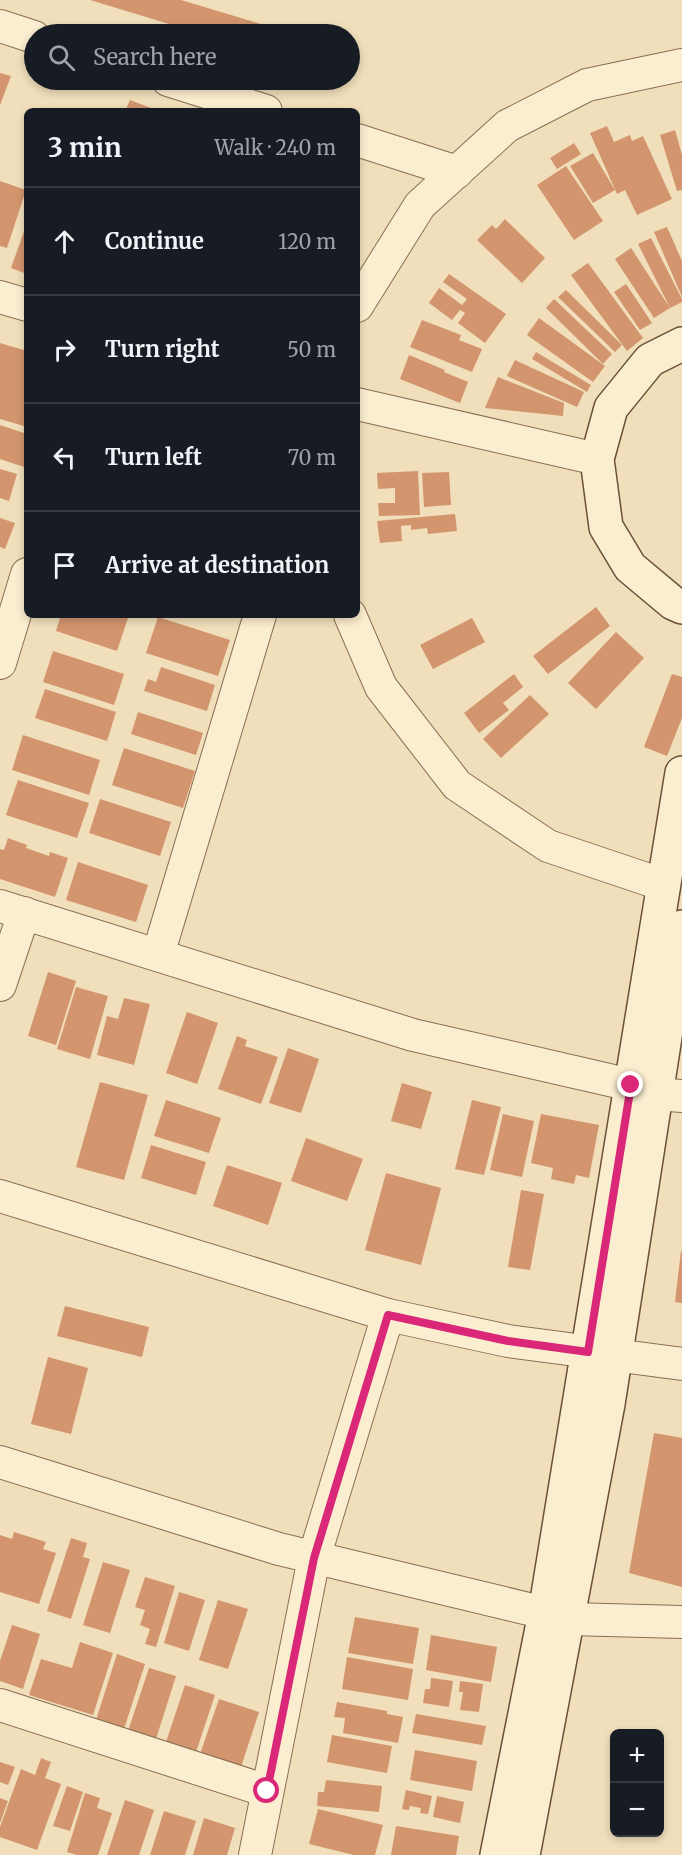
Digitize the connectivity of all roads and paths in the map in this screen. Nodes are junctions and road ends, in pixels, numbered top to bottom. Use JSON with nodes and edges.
{"nodes":[{"id":1,"x":0,"y":26,"type":"edge"},
{"id":2,"x":24,"y":34,"type":"edge"},
{"id":3,"x":682,"y":65,"type":"edge"},
{"id":4,"x":200,"y":90,"type":"edge"},
{"id":5,"x":257,"y":108,"type":"edge"},
{"id":6,"x":360,"y":141,"type":"edge"},
{"id":7,"x":457,"y":172,"type":"junction"},
{"id":8,"x":0,"y":297,"type":"edge"},
{"id":9,"x":360,"y":301,"type":"edge"},
{"id":10,"x":24,"y":304,"type":"edge"},
{"id":11,"x":682,"y":344,"type":"edge"},
{"id":12,"x":360,"y":405,"type":"edge"},
{"id":13,"x":597,"y":459,"type":"junction"},
{"id":14,"x":24,"y":584,"type":"edge"},
{"id":15,"x":682,"y":607,"type":"edge"},
{"id":16,"x":259,"y":618,"type":"edge"},
{"id":17,"x":351,"y":618,"type":"edge"},
{"id":18,"x":0,"y":663,"type":"edge"},
{"id":19,"x":682,"y":773,"type":"edge"},
{"id":20,"x":664,"y":885,"type":"junction"},
{"id":21,"x":12,"y":910,"type":"edge"},
{"id":22,"x":682,"y":927,"type":"edge"},
{"id":23,"x":158,"y":955,"type":"junction"},
{"id":24,"x":0,"y":985,"type":"edge"},
{"id":25,"x":656,"y":1092,"type":"edge"},
{"id":26,"x":0,"y":1196,"type":"edge"},
{"id":27,"x":388,"y":1315,"type":"junction"},
{"id":28,"x":602,"y":1354,"type":"junction"},
{"id":29,"x":682,"y":1364,"type":"edge"},
{"id":30,"x":0,"y":1462,"type":"edge"},
{"id":31,"x":314,"y":1558,"type":"junction"},
{"id":32,"x":557,"y":1616,"type":"junction"},
{"id":33,"x":682,"y":1622,"type":"edge"},
{"id":34,"x":0,"y":1705,"type":"edge"},
{"id":35,"x":267,"y":1791,"type":"junction"},
{"id":36,"x":255,"y":1855,"type":"edge"},
{"id":37,"x":497,"y":1855,"type":"edge"},
{"id":38,"x":524,"y":1855,"type":"edge"}],
"edges":[{"from":1,"to":2,"type":"street"},
{"from":3,"to":7,"type":"street"},
{"from":4,"to":5,"type":"street"},
{"from":6,"to":7,"type":"street"},
{"from":7,"to":9,"type":"street"},
{"from":8,"to":10,"type":"street"},
{"from":11,"to":13,"type":"street"},
{"from":12,"to":13,"type":"street"},
{"from":13,"to":15,"type":"street"},
{"from":14,"to":18,"type":"street"},
{"from":16,"to":23,"type":"street"},
{"from":17,"to":20,"type":"street"},
{"from":19,"to":20,"type":"street"},
{"from":20,"to":25,"type":"street"},
{"from":21,"to":23,"type":"street"},
{"from":21,"to":24,"type":"street"},
{"from":22,"to":25,"type":"street"},
{"from":23,"to":25,"type":"street"},
{"from":25,"to":28,"type":"street"},
{"from":26,"to":27,"type":"street"},
{"from":27,"to":28,"type":"street"},
{"from":27,"to":31,"type":"street"},
{"from":28,"to":29,"type":"street"},
{"from":28,"to":32,"type":"street"},
{"from":30,"to":31,"type":"street"},
{"from":31,"to":32,"type":"street"},
{"from":31,"to":35,"type":"street"},
{"from":32,"to":33,"type":"street"},
{"from":32,"to":37,"type":"street"},
{"from":32,"to":38,"type":"street"},
{"from":34,"to":35,"type":"street"},
{"from":35,"to":36,"type":"street"}]}
